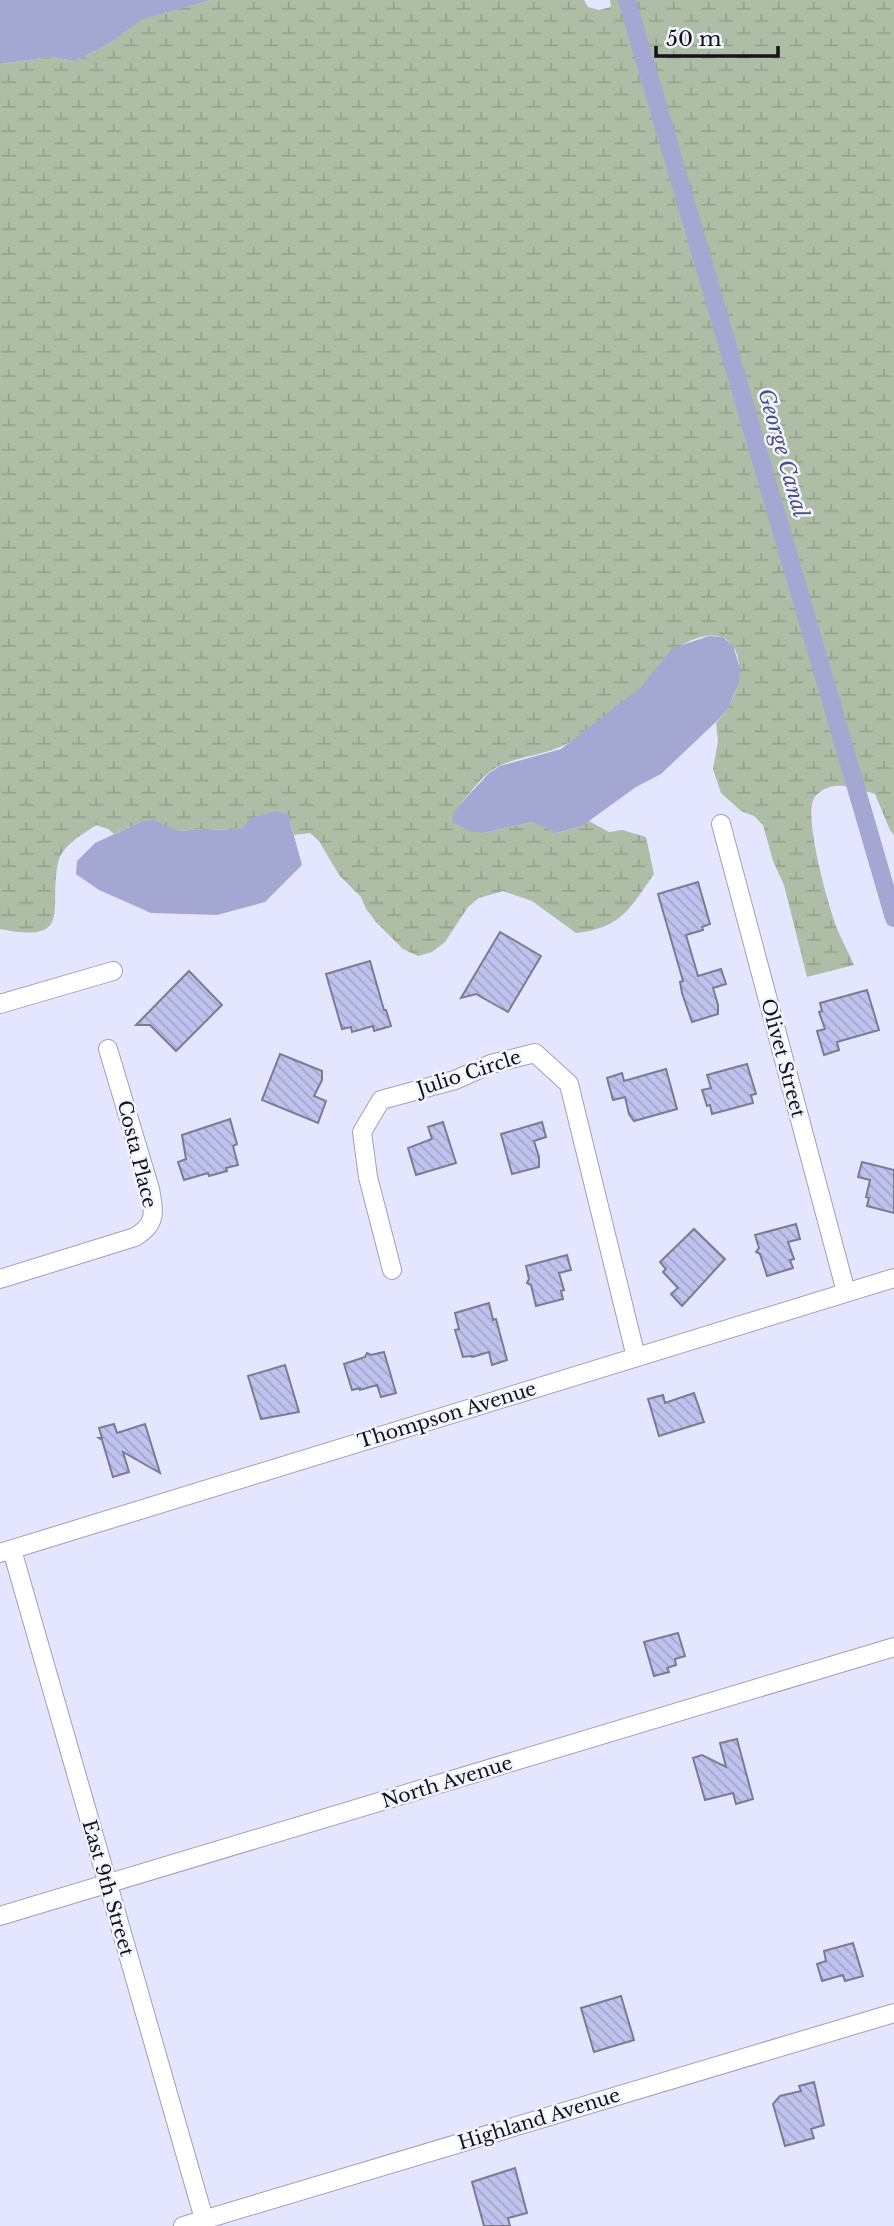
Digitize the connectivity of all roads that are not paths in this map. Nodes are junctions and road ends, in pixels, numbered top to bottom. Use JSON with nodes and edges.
{"nodes":[{"id":1,"x":721,"y":824,"type":"dead end"},
{"id":2,"x":113,"y":971,"type":"dead end"},
{"id":3,"x":0,"y":1004,"type":"edge"},
{"id":4,"x":108,"y":1049,"type":"dead end"},
{"id":5,"x":393,"y":1270,"type":"dead end"},
{"id":6,"x":894,"y":1278,"type":"edge"},
{"id":7,"x":0,"y":1279,"type":"edge"},
{"id":8,"x":846,"y":1293,"type":"junction"},
{"id":9,"x":636,"y":1357,"type":"junction"},
{"id":10,"x":6,"y":1551,"type":"edge"},
{"id":11,"x":894,"y":1647,"type":"edge"},
{"id":12,"x":106,"y":1884,"type":"junction"},
{"id":13,"x":0,"y":1916,"type":"edge"},
{"id":14,"x":894,"y":2013,"type":"edge"},
{"id":15,"x":205,"y":2223,"type":"edge"},
{"id":16,"x":183,"y":2226,"type":"edge"}],
"edges":[{"from":1,"to":8,"type":"street","name":"Olivet Street"},
{"from":2,"to":3,"type":"street"},
{"from":4,"to":7,"type":"street","name":"Costa Place"},
{"from":5,"to":9,"type":"street","name":"Julio Circle"},
{"from":6,"to":8,"type":"street","name":"Thompson Avenue"},
{"from":8,"to":9,"type":"street","name":"Thompson Avenue"},
{"from":9,"to":10,"type":"street","name":"Thompson Avenue"},
{"from":10,"to":12,"type":"street","name":"East 9th Street"},
{"from":11,"to":12,"type":"street","name":"North Avenue"},
{"from":12,"to":13,"type":"street","name":"North Avenue"},
{"from":12,"to":15,"type":"street","name":"East 9th Street"},
{"from":14,"to":15,"type":"street","name":"Highland Avenue"},
{"from":15,"to":16,"type":"street","name":"Highland Avenue"}]}
